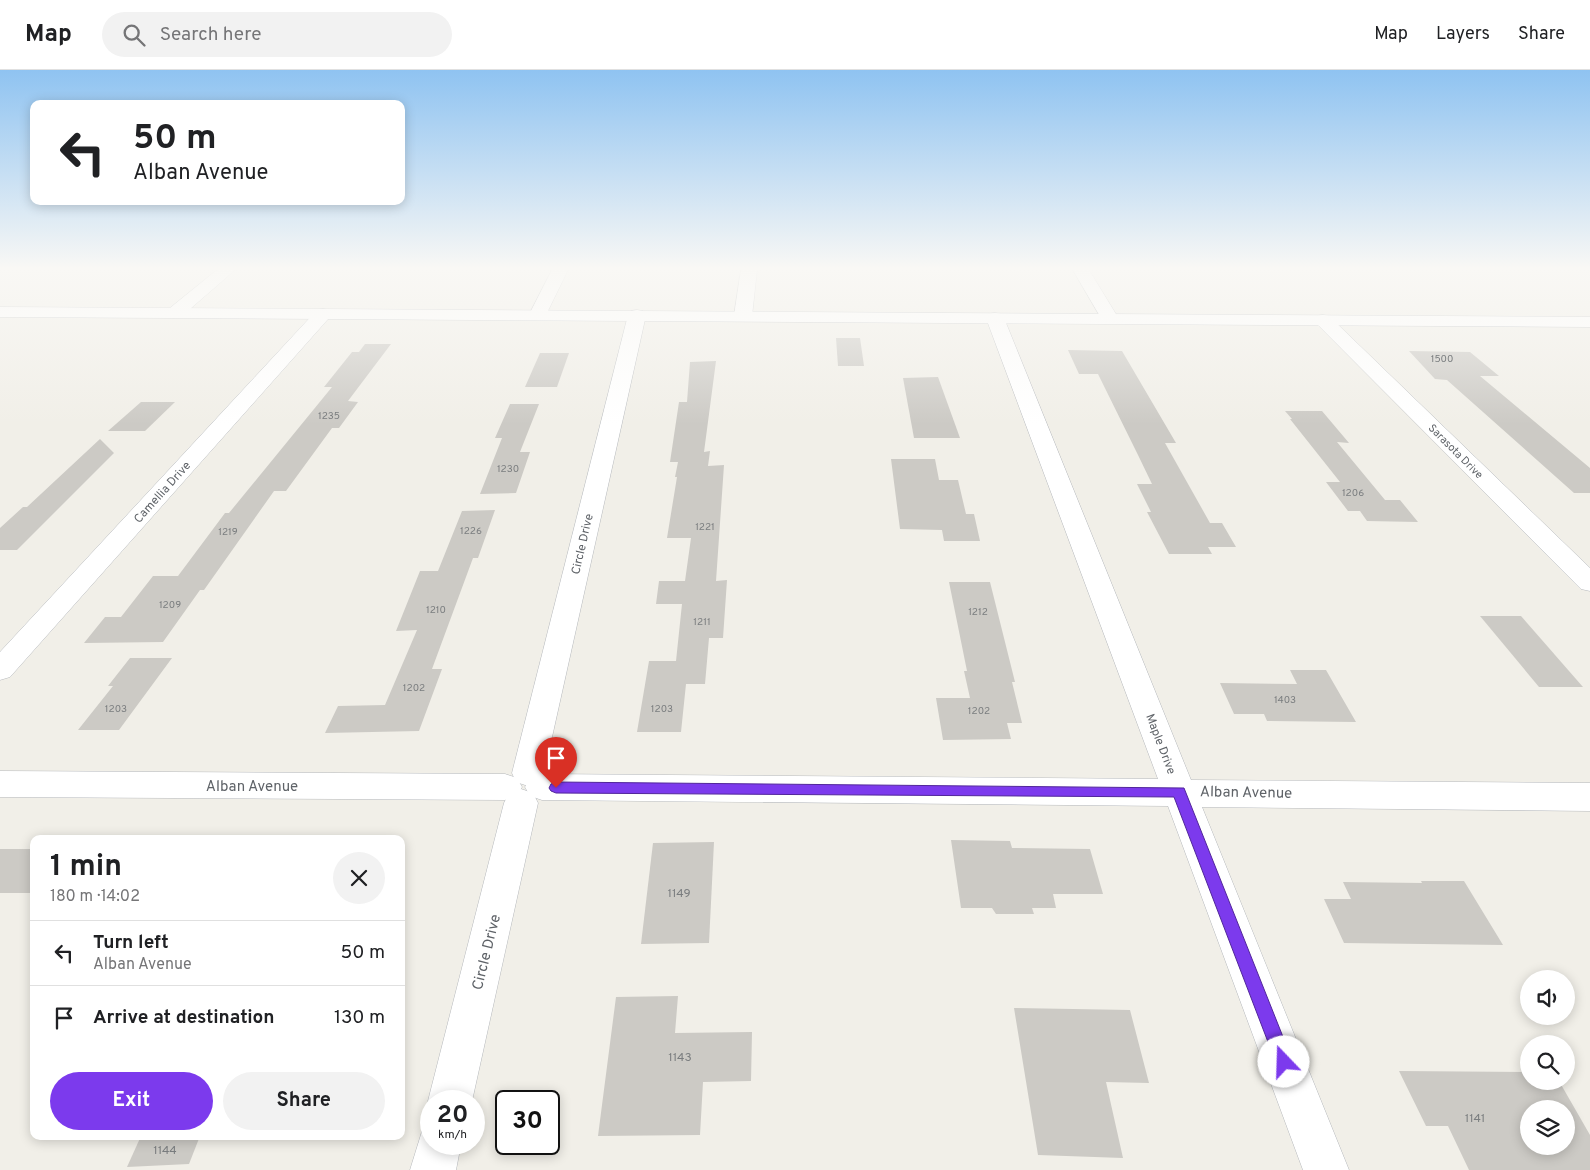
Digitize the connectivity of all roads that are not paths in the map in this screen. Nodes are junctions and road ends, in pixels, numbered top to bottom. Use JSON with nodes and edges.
{"nodes":[{"id":1,"x":316,"y":321,"type":"edge"},
{"id":2,"x":635,"y":321,"type":"edge"},
{"id":3,"x":996,"y":321,"type":"edge"},
{"id":4,"x":1324,"y":321,"type":"edge"},
{"id":5,"x":1501,"y":321,"type":"edge"},
{"id":6,"x":1590,"y":322,"type":"edge"},
{"id":7,"x":1590,"y":583,"type":"edge"},
{"id":8,"x":0,"y":670,"type":"edge"},
{"id":9,"x":0,"y":784,"type":"edge"},
{"id":10,"x":524,"y":788,"type":"junction"},
{"id":11,"x":1179,"y":792,"type":"junction"},
{"id":12,"x":1590,"y":796,"type":"edge"},
{"id":13,"x":453,"y":1090,"type":"edge"},
{"id":14,"x":437,"y":1155,"type":"edge"},
{"id":15,"x":433,"y":1170,"type":"edge"},
{"id":16,"x":1326,"y":1170,"type":"edge"}],
"edges":[{"from":1,"to":8,"type":"street","name":"Camellia Drive"},
{"from":2,"to":10,"type":"street","name":"Circle Drive"},
{"from":3,"to":11,"type":"street","name":"Maple Drive"},
{"from":4,"to":7,"type":"street","name":"Sarasota Drive"},
{"from":5,"to":6,"type":"street"},
{"from":9,"to":10,"type":"street","name":"Alban Avenue"},
{"from":10,"to":11,"type":"street","name":"Alban Avenue"},
{"from":10,"to":13,"type":"street","name":"Circle Drive"},
{"from":11,"to":12,"type":"street","name":"Alban Avenue"},
{"from":11,"to":16,"type":"street","name":"Maple Drive"},
{"from":14,"to":15,"type":"street"}]}
